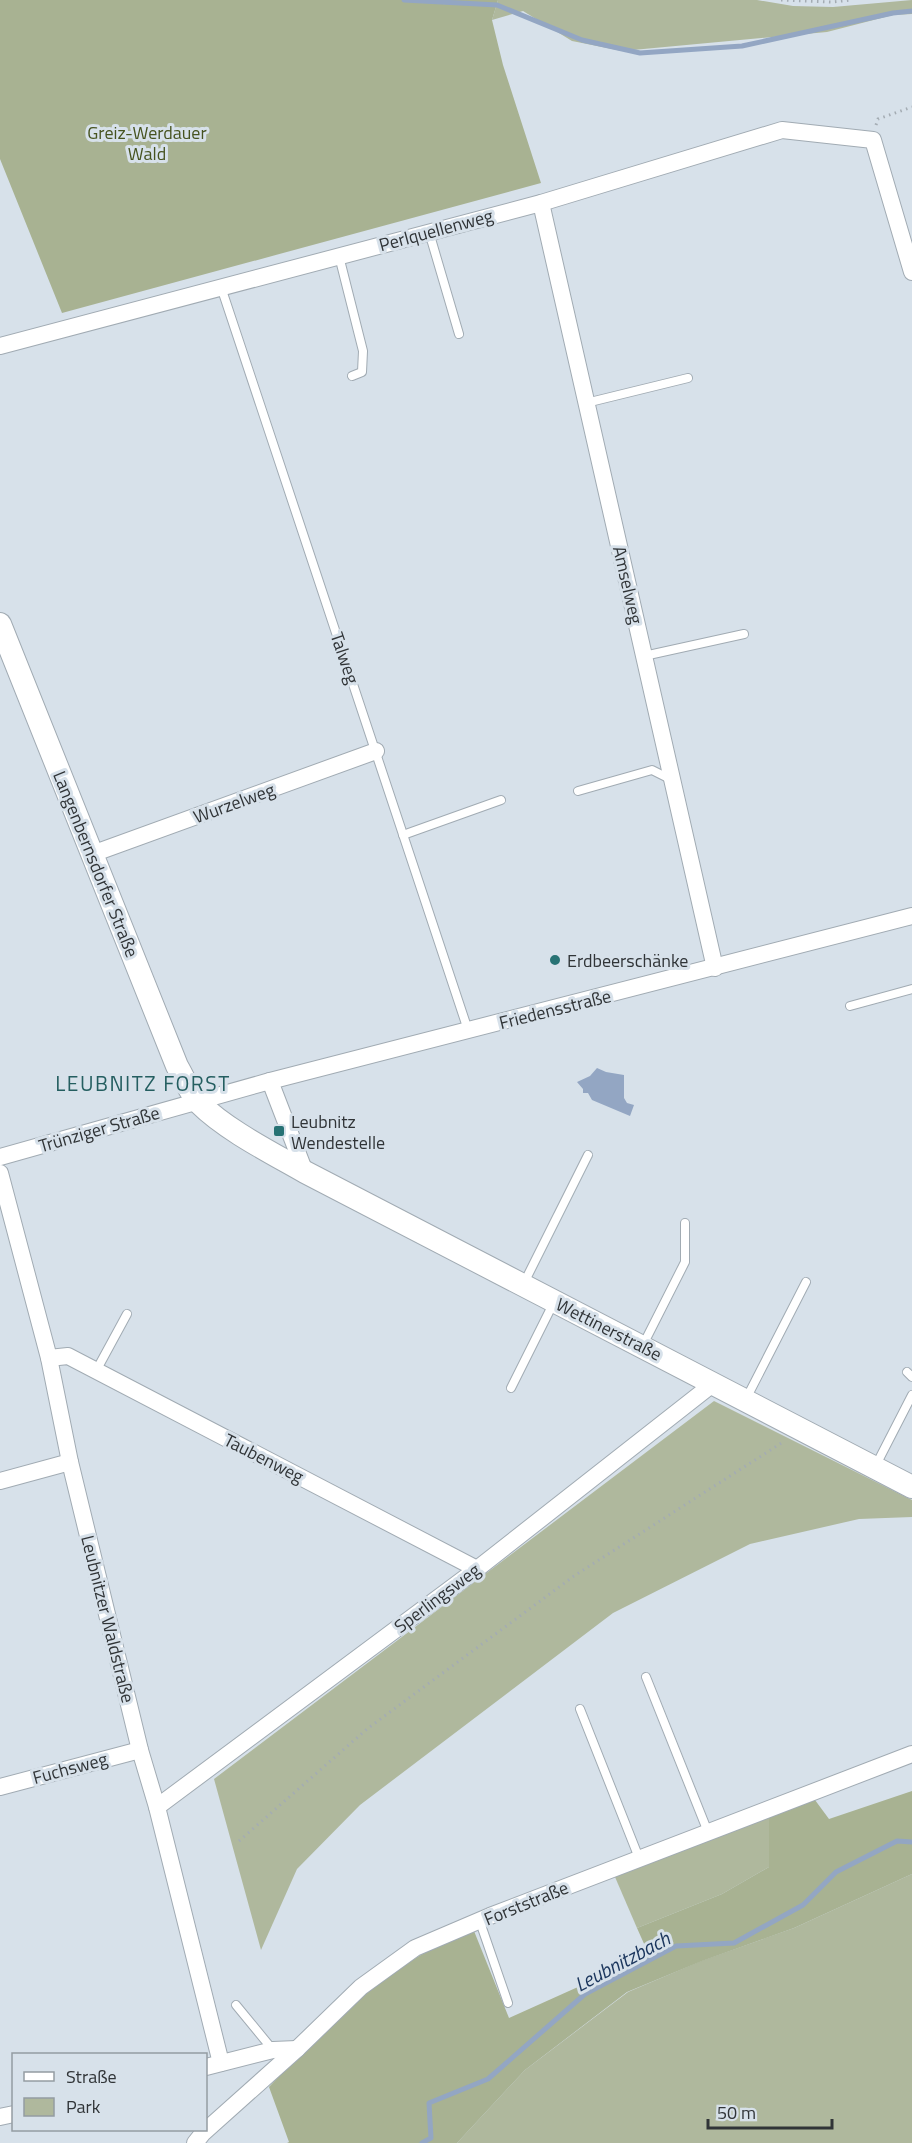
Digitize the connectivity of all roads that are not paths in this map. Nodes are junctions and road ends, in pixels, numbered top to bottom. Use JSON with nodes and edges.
{"nodes":[{"id":1,"x":541,"y":203,"type":"junction"},
{"id":2,"x":429,"y":232,"type":"junction"},
{"id":3,"x":339,"y":256,"type":"junction"},
{"id":4,"x":912,"y":272,"type":"edge"},
{"id":5,"x":221,"y":287,"type":"junction"},
{"id":6,"x":459,"y":334,"type":"dead end"},
{"id":7,"x":0,"y":346,"type":"edge"},
{"id":8,"x":352,"y":376,"type":"dead end"},
{"id":9,"x":688,"y":378,"type":"dead end"},
{"id":10,"x":586,"y":403,"type":"junction"},
{"id":11,"x":0,"y":624,"type":"edge"},
{"id":12,"x":744,"y":634,"type":"dead end"},
{"id":13,"x":644,"y":656,"type":"junction"},
{"id":14,"x":376,"y":751,"type":"junction"},
{"id":15,"x":673,"y":781,"type":"junction"},
{"id":16,"x":578,"y":791,"type":"dead end"},
{"id":17,"x":501,"y":800,"type":"dead end"},
{"id":18,"x":404,"y":835,"type":"junction"},
{"id":19,"x":92,"y":854,"type":"junction"},
{"id":20,"x":912,"y":916,"type":"edge"},
{"id":21,"x":715,"y":968,"type":"junction"},
{"id":22,"x":912,"y":989,"type":"edge"},
{"id":23,"x":850,"y":1006,"type":"dead end"},
{"id":24,"x":468,"y":1030,"type":"junction"},
{"id":25,"x":270,"y":1081,"type":"junction"},
{"id":26,"x":198,"y":1101,"type":"junction"},
{"id":27,"x":588,"y":1155,"type":"dead end"},
{"id":28,"x":0,"y":1157,"type":"edge"},
{"id":29,"x":305,"y":1172,"type":"junction"},
{"id":30,"x":0,"y":1173,"type":"edge"},
{"id":31,"x":685,"y":1223,"type":"dead end"},
{"id":32,"x":806,"y":1282,"type":"dead end"},
{"id":33,"x":523,"y":1285,"type":"junction"},
{"id":34,"x":555,"y":1301,"type":"junction"},
{"id":35,"x":128,"y":1314,"type":"dead end"},
{"id":36,"x":642,"y":1347,"type":"junction"},
{"id":37,"x":49,"y":1358,"type":"junction"},
{"id":38,"x":96,"y":1371,"type":"junction"},
{"id":39,"x":714,"y":1383,"type":"junction"},
{"id":40,"x":511,"y":1388,"type":"dead end"},
{"id":41,"x":912,"y":1395,"type":"edge"},
{"id":42,"x":746,"y":1400,"type":"junction"},
{"id":43,"x":70,"y":1462,"type":"junction"},
{"id":44,"x":875,"y":1467,"type":"junction"},
{"id":45,"x":0,"y":1481,"type":"edge"},
{"id":46,"x":912,"y":1487,"type":"edge"},
{"id":47,"x":477,"y":1569,"type":"junction"},
{"id":48,"x":646,"y":1677,"type":"dead end"},
{"id":49,"x":580,"y":1709,"type":"dead end"},
{"id":50,"x":140,"y":1750,"type":"junction"},
{"id":51,"x":912,"y":1754,"type":"edge"},
{"id":52,"x":0,"y":1787,"type":"edge"},
{"id":53,"x":157,"y":1807,"type":"junction"},
{"id":54,"x":708,"y":1832,"type":"junction"},
{"id":55,"x":639,"y":1858,"type":"junction"},
{"id":56,"x":480,"y":1922,"type":"junction"},
{"id":57,"x":508,"y":2003,"type":"dead end"},
{"id":58,"x":236,"y":2005,"type":"dead end"},
{"id":59,"x":297,"y":2049,"type":"junction"},
{"id":60,"x":273,"y":2050,"type":"junction"},
{"id":61,"x":213,"y":2065,"type":"edge"},
{"id":62,"x":207,"y":2129,"type":"edge"},
{"id":63,"x":205,"y":2131,"type":"edge"},
{"id":64,"x":195,"y":2143,"type":"edge"}],
"edges":[{"from":1,"to":2,"type":"street","name":"Perlquellenweg"},
{"from":1,"to":4,"type":"street","name":"Perlquellenweg"},
{"from":1,"to":10,"type":"street","name":"Amselweg"},
{"from":2,"to":3,"type":"street","name":"Perlquellenweg"},
{"from":2,"to":6,"type":"lane"},
{"from":3,"to":5,"type":"street","name":"Perlquellenweg"},
{"from":3,"to":8,"type":"lane"},
{"from":5,"to":7,"type":"street","name":"Perlquellenweg"},
{"from":5,"to":14,"type":"lane","name":"Talweg"},
{"from":9,"to":10,"type":"lane"},
{"from":10,"to":13,"type":"street","name":"Amselweg"},
{"from":11,"to":19,"type":"street","name":"Langenbernsdorfer Straße"},
{"from":12,"to":13,"type":"lane"},
{"from":13,"to":15,"type":"street","name":"Amselweg"},
{"from":14,"to":18,"type":"lane","name":"Talweg"},
{"from":14,"to":19,"type":"street","name":"Wurzelweg"},
{"from":15,"to":16,"type":"lane"},
{"from":15,"to":21,"type":"street","name":"Amselweg"},
{"from":17,"to":18,"type":"lane"},
{"from":18,"to":24,"type":"lane","name":"Talweg"},
{"from":19,"to":26,"type":"street","name":"Langenbernsdorfer Straße"},
{"from":20,"to":21,"type":"street","name":"Friedensstraße"},
{"from":21,"to":24,"type":"street","name":"Friedensstraße"},
{"from":22,"to":23,"type":"lane"},
{"from":24,"to":25,"type":"street","name":"Friedensstraße"},
{"from":25,"to":26,"type":"street","name":"Friedensstraße"},
{"from":25,"to":29,"type":"street"},
{"from":26,"to":28,"type":"street","name":"Trünziger Straße"},
{"from":26,"to":29,"type":"street","name":"Wettinerstraße"},
{"from":27,"to":33,"type":"lane"},
{"from":29,"to":33,"type":"street","name":"Wettinerstraße"},
{"from":30,"to":37,"type":"street","name":"Leubnitzer Waldstraße"},
{"from":31,"to":36,"type":"lane"},
{"from":32,"to":42,"type":"lane"},
{"from":33,"to":34,"type":"street","name":"Wettinerstraße"},
{"from":34,"to":36,"type":"street","name":"Wettinerstraße"},
{"from":34,"to":40,"type":"lane"},
{"from":35,"to":38,"type":"lane"},
{"from":36,"to":39,"type":"street","name":"Wettinerstraße"},
{"from":37,"to":38,"type":"street","name":"Taubenweg"},
{"from":37,"to":43,"type":"street","name":"Leubnitzer Waldstraße"},
{"from":38,"to":47,"type":"street","name":"Taubenweg"},
{"from":39,"to":42,"type":"street","name":"Wettinerstraße"},
{"from":39,"to":47,"type":"street","name":"Sperlingsweg"},
{"from":41,"to":44,"type":"lane"},
{"from":42,"to":44,"type":"street","name":"Wettinerstraße"},
{"from":43,"to":45,"type":"street"},
{"from":43,"to":50,"type":"street","name":"Leubnitzer Waldstraße"},
{"from":44,"to":46,"type":"street","name":"Wettinerstraße"},
{"from":47,"to":53,"type":"street","name":"Sperlingsweg"},
{"from":48,"to":54,"type":"lane"},
{"from":49,"to":55,"type":"lane"},
{"from":50,"to":52,"type":"street","name":"Fuchsweg"},
{"from":50,"to":53,"type":"street","name":"Leubnitzer Waldstraße"},
{"from":51,"to":54,"type":"street","name":"Forststraße"},
{"from":53,"to":61,"type":"street","name":"Leubnitzer Waldstraße"},
{"from":54,"to":55,"type":"street","name":"Forststraße"},
{"from":55,"to":56,"type":"street","name":"Forststraße"},
{"from":56,"to":57,"type":"lane"},
{"from":56,"to":59,"type":"street","name":"Forststraße"},
{"from":58,"to":60,"type":"lane"},
{"from":59,"to":60,"type":"street"},
{"from":59,"to":62,"type":"street","name":"Forststraße"},
{"from":60,"to":61,"type":"street"},
{"from":63,"to":64,"type":"street","name":"Forststraße"}]}
